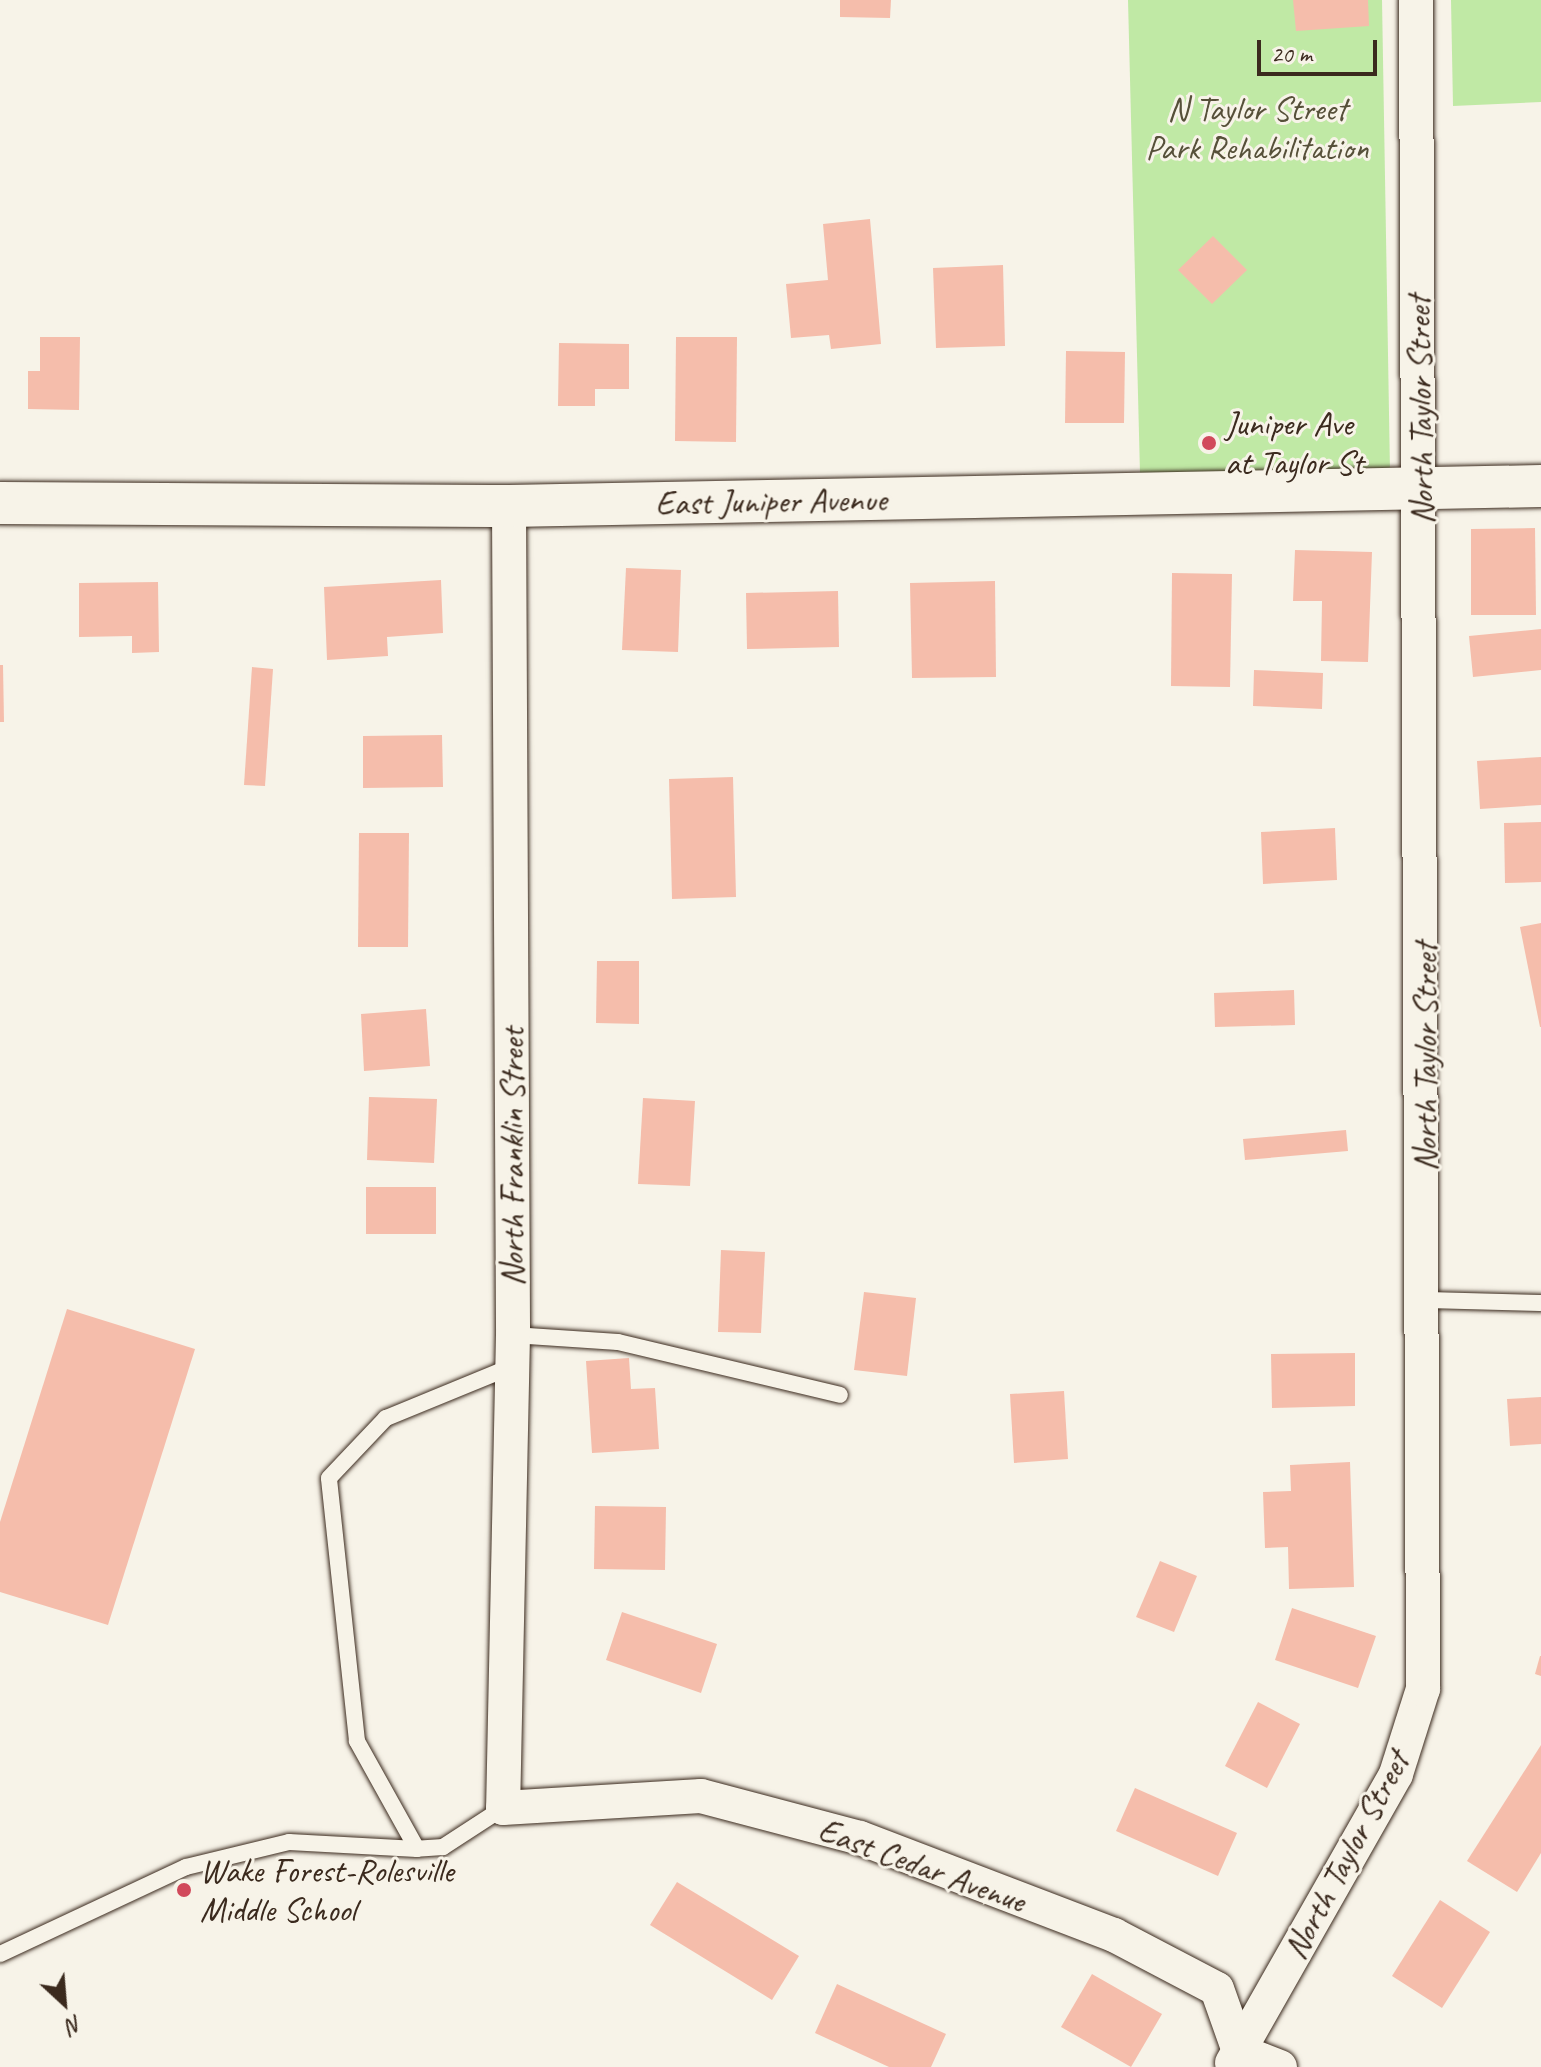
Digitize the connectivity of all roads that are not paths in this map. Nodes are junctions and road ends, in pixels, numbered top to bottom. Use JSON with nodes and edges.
{"nodes":[{"id":1,"x":1416,"y":0,"type":"edge"},
{"id":2,"x":1541,"y":486,"type":"edge"},
{"id":3,"x":1422,"y":487,"type":"junction"},
{"id":4,"x":0,"y":503,"type":"edge"},
{"id":5,"x":509,"y":506,"type":"junction"},
{"id":6,"x":1426,"y":1300,"type":"junction"},
{"id":7,"x":1541,"y":1303,"type":"edge"},
{"id":8,"x":513,"y":1350,"type":"junction"},
{"id":9,"x":840,"y":1395,"type":"dead end"},
{"id":10,"x":503,"y":1808,"type":"junction"},
{"id":11,"x":417,"y":1849,"type":"junction"},
{"id":12,"x":0,"y":1954,"type":"edge"},
{"id":13,"x":1235,"y":2059,"type":"edge"},
{"id":14,"x":1280,"y":2067,"type":"edge"}],
"edges":[{"from":1,"to":3,"type":"street","name":"North Taylor Street"},
{"from":2,"to":3,"type":"street","name":"East Juniper Avenue"},
{"from":3,"to":5,"type":"street","name":"East Juniper Avenue"},
{"from":3,"to":6,"type":"street","name":"North Taylor Street"},
{"from":4,"to":5,"type":"street","name":"East Juniper Avenue"},
{"from":5,"to":8,"type":"street","name":"North Franklin Street"},
{"from":6,"to":7,"type":"lane"},
{"from":6,"to":13,"type":"street","name":"North Taylor Street"},
{"from":8,"to":9,"type":"lane"},
{"from":8,"to":10,"type":"street","name":"North Franklin Street"},
{"from":8,"to":11,"type":"lane"},
{"from":10,"to":11,"type":"lane"},
{"from":10,"to":13,"type":"street","name":"East Cedar Avenue"},
{"from":11,"to":12,"type":"lane"},
{"from":13,"to":14,"type":"street"}]}
